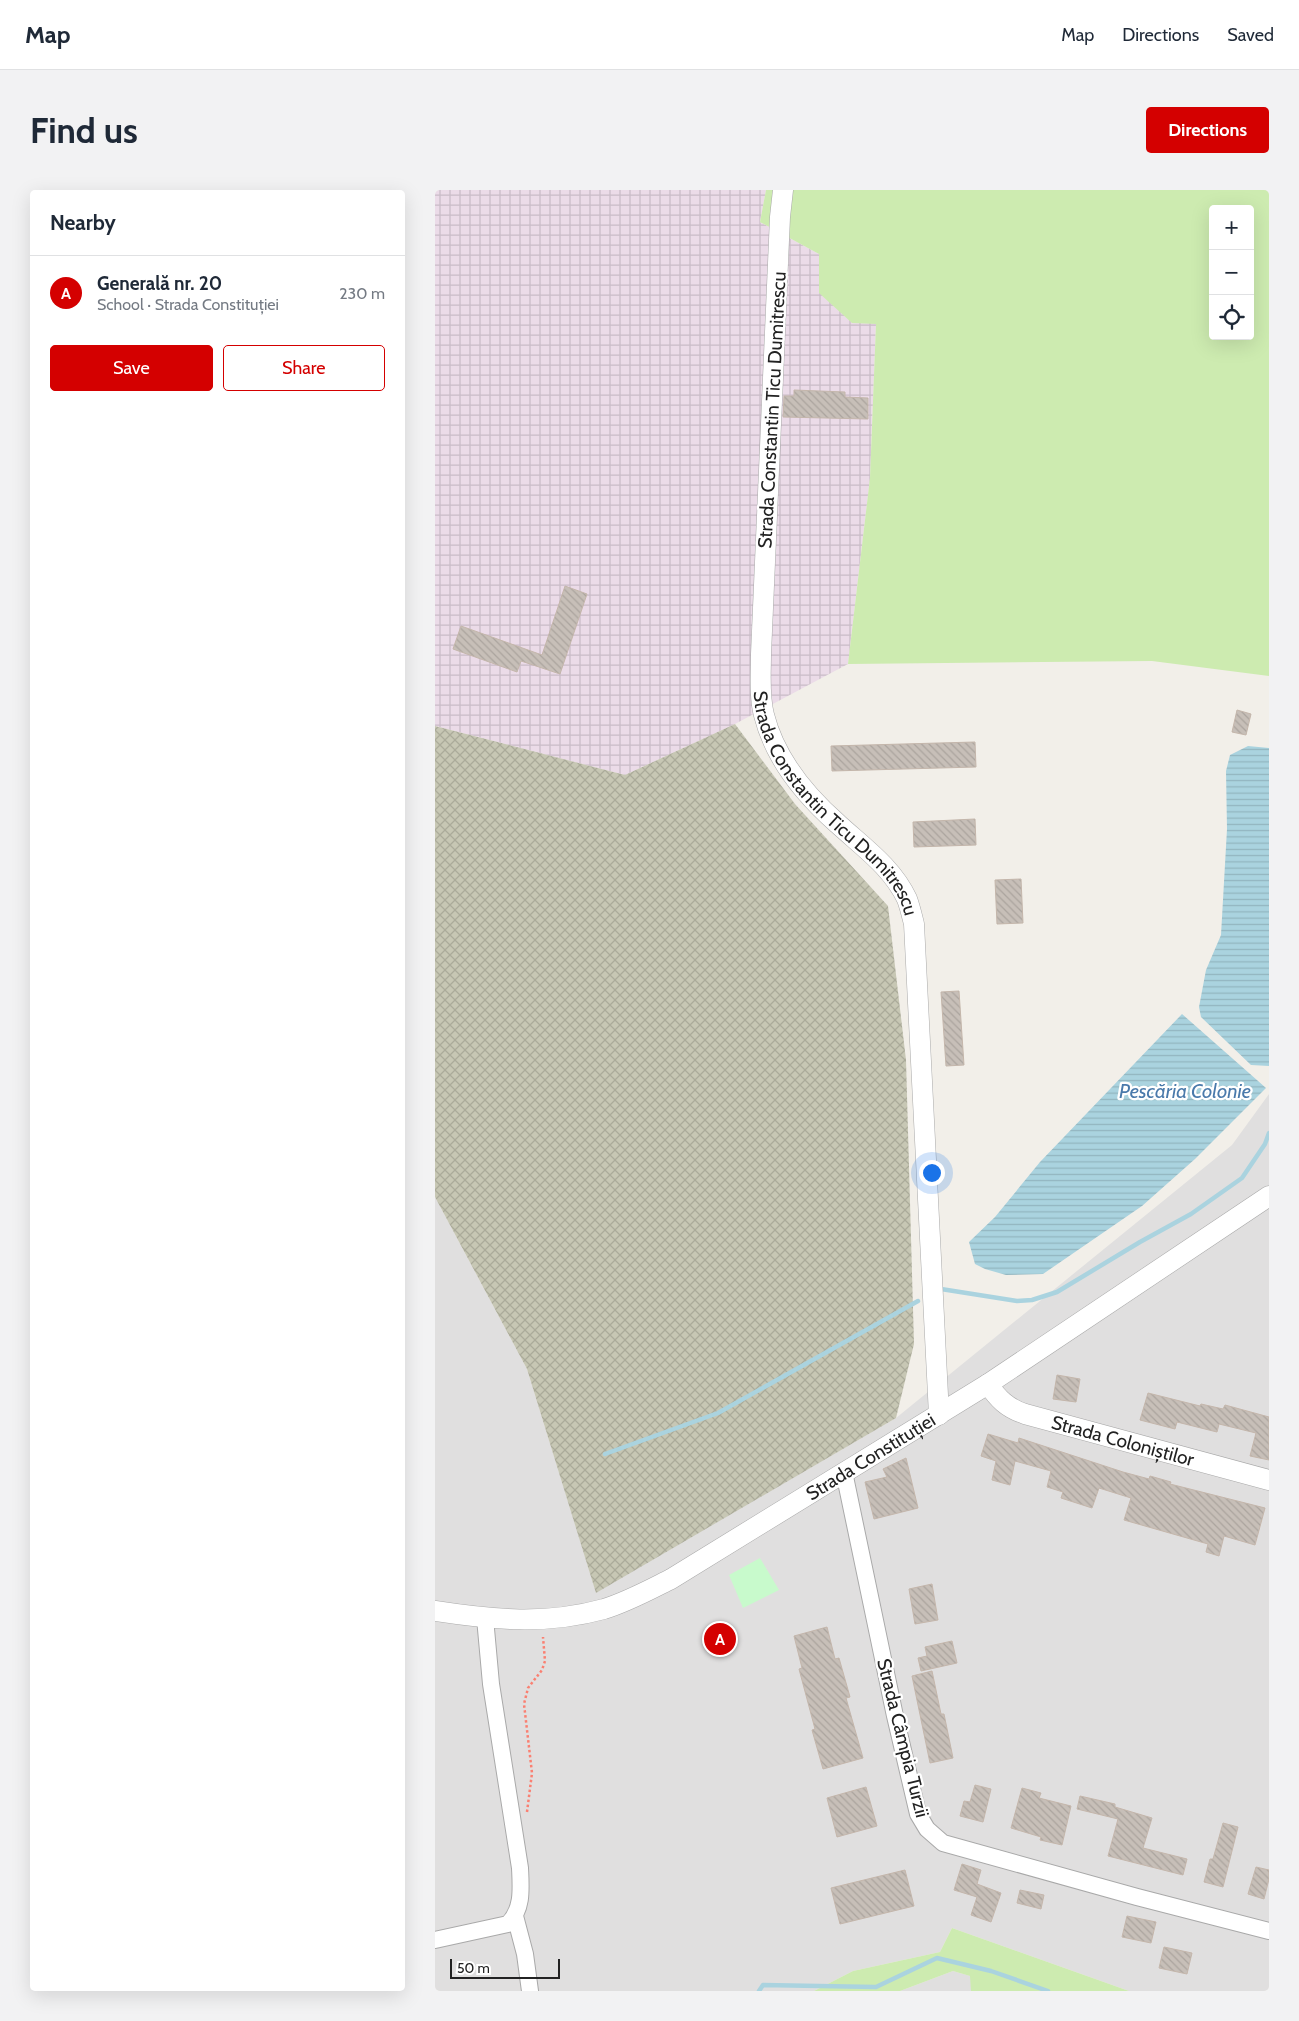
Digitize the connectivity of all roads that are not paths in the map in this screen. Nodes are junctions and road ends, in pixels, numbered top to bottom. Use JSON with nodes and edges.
{"nodes":[{"id":1,"x":783,"y":190,"type":"edge"},
{"id":2,"x":1269,"y":1196,"type":"edge"},
{"id":3,"x":987,"y":1384,"type":"junction"},
{"id":4,"x":939,"y":1415,"type":"junction"},
{"id":5,"x":844,"y":1472,"type":"junction"},
{"id":6,"x":1269,"y":1480,"type":"edge"},
{"id":7,"x":435,"y":1611,"type":"edge"},
{"id":8,"x":485,"y":1618,"type":"junction"},
{"id":9,"x":515,"y":1916,"type":"junction"},
{"id":10,"x":1269,"y":1931,"type":"edge"},
{"id":11,"x":435,"y":1940,"type":"edge"},
{"id":12,"x":530,"y":1991,"type":"edge"}],
"edges":[{"from":1,"to":4,"type":"street","name":"Strada Constantin Ticu Dumitrescu"},
{"from":2,"to":3,"type":"street","name":"Strada Constituției"},
{"from":3,"to":4,"type":"street","name":"Strada Constituției"},
{"from":3,"to":6,"type":"street","name":"Strada Coloniștilor"},
{"from":4,"to":5,"type":"street","name":"Strada Constituției"},
{"from":5,"to":8,"type":"street","name":"Strada Constituției"},
{"from":5,"to":10,"type":"street","name":"Strada Câmpia Turzii"},
{"from":7,"to":8,"type":"street","name":"Strada Constituției"},
{"from":8,"to":9,"type":"street"},
{"from":9,"to":11,"type":"street"},
{"from":9,"to":12,"type":"street"}]}
